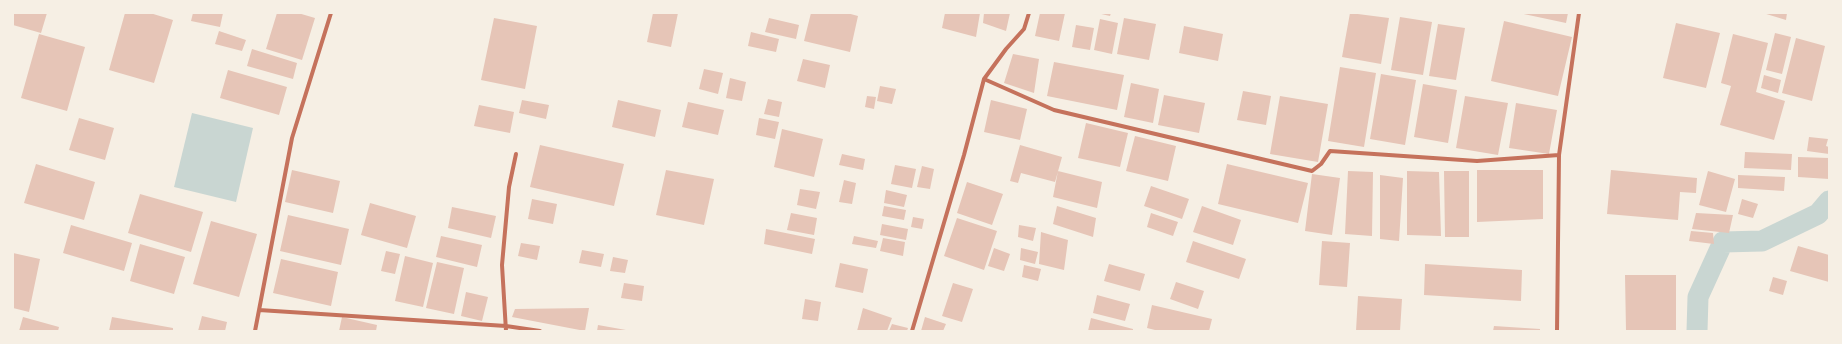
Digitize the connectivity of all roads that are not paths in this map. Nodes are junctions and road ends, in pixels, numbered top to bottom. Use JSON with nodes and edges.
{"nodes":[{"id":1,"x":331,"y":13,"type":"edge"},
{"id":2,"x":1029,"y":13,"type":"edge"},
{"id":3,"x":1579,"y":13,"type":"edge"},
{"id":4,"x":984,"y":79,"type":"junction"},
{"id":5,"x":516,"y":154,"type":"dead end"},
{"id":6,"x":1559,"y":155,"type":"junction"},
{"id":7,"x":259,"y":310,"type":"junction"},
{"id":8,"x":506,"y":329,"type":"edge"},
{"id":9,"x":255,"y":331,"type":"edge"},
{"id":10,"x":540,"y":331,"type":"edge"},
{"id":11,"x":912,"y":331,"type":"edge"},
{"id":12,"x":1557,"y":331,"type":"edge"}],
"edges":[{"from":1,"to":7,"type":"street"},
{"from":2,"to":4,"type":"street"},
{"from":3,"to":6,"type":"street"},
{"from":4,"to":6,"type":"street"},
{"from":4,"to":11,"type":"street"},
{"from":5,"to":8,"type":"street"},
{"from":6,"to":12,"type":"street"},
{"from":7,"to":8,"type":"street"},
{"from":7,"to":9,"type":"street"},
{"from":8,"to":10,"type":"street"}]}
